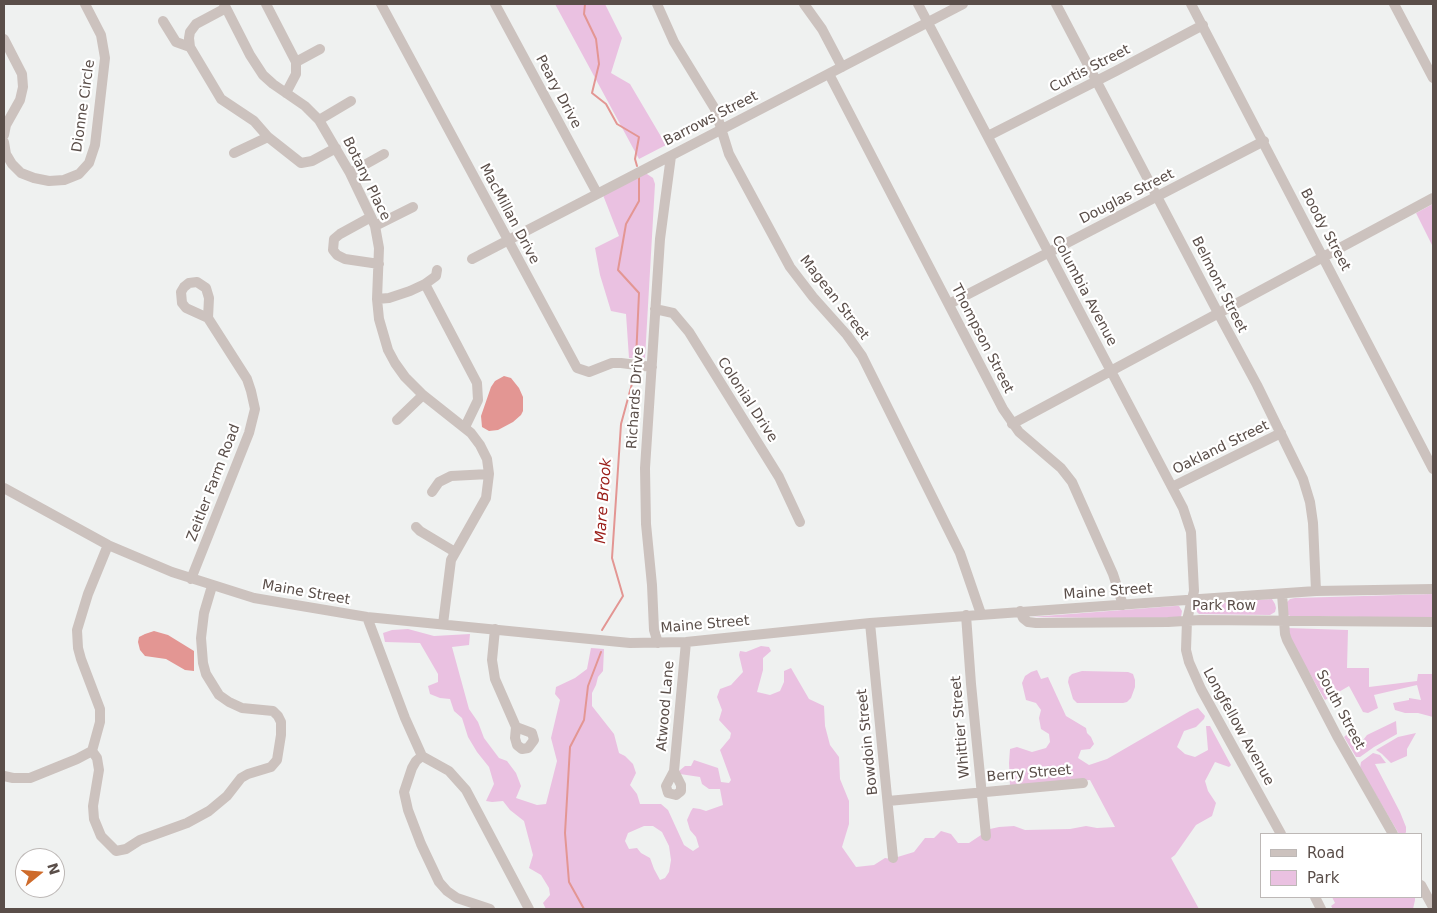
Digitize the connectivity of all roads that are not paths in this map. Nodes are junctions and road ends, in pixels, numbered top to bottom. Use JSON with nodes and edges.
{"nodes":[{"id":1,"x":85,"y":4,"type":"edge"},
{"id":2,"x":381,"y":4,"type":"edge"},
{"id":3,"x":495,"y":4,"type":"edge"},
{"id":4,"x":657,"y":4,"type":"edge"},
{"id":5,"x":804,"y":4,"type":"edge"},
{"id":6,"x":918,"y":4,"type":"edge"},
{"id":7,"x":963,"y":4,"type":"edge"},
{"id":8,"x":1056,"y":4,"type":"edge"},
{"id":9,"x":1192,"y":4,"type":"edge"},
{"id":10,"x":1394,"y":4,"type":"edge"},
{"id":11,"x":270,"y":5,"type":"edge"},
{"id":12,"x":225,"y":6,"type":"edge"},
{"id":13,"x":163,"y":21,"type":"dead end"},
{"id":14,"x":928,"y":22,"type":"junction"},
{"id":15,"x":1203,"y":25,"type":"junction"},
{"id":16,"x":4,"y":39,"type":"edge"},
{"id":17,"x":190,"y":46,"type":"junction"},
{"id":18,"x":320,"y":49,"type":"dead end"},
{"id":19,"x":296,"y":62,"type":"junction"},
{"id":20,"x":842,"y":67,"type":"junction"},
{"id":21,"x":829,"y":74,"type":"junction"},
{"id":22,"x":1433,"y":78,"type":"edge"},
{"id":23,"x":1097,"y":81,"type":"junction"},
{"id":24,"x":286,"y":93,"type":"junction"},
{"id":25,"x":351,"y":101,"type":"dead end"},
{"id":26,"x":320,"y":120,"type":"junction"},
{"id":27,"x":721,"y":129,"type":"junction"},
{"id":28,"x":4,"y":135,"type":"edge"},
{"id":29,"x":988,"y":136,"type":"junction"},
{"id":30,"x":268,"y":137,"type":"junction"},
{"id":31,"x":1264,"y":141,"type":"junction"},
{"id":32,"x":4,"y":142,"type":"edge"},
{"id":33,"x":336,"y":148,"type":"junction"},
{"id":34,"x":234,"y":152,"type":"dead end"},
{"id":35,"x":384,"y":154,"type":"dead end"},
{"id":36,"x":671,"y":156,"type":"junction"},
{"id":37,"x":350,"y":173,"type":"junction"},
{"id":38,"x":597,"y":193,"type":"junction"},
{"id":39,"x":1157,"y":196,"type":"junction"},
{"id":40,"x":1433,"y":198,"type":"edge"},
{"id":41,"x":413,"y":207,"type":"dead end"},
{"id":42,"x":373,"y":221,"type":"junction"},
{"id":43,"x":507,"y":240,"type":"junction"},
{"id":44,"x":1048,"y":253,"type":"junction"},
{"id":45,"x":472,"y":258,"type":"dead end"},
{"id":46,"x":1324,"y":258,"type":"junction"},
{"id":47,"x":379,"y":264,"type":"junction"},
{"id":48,"x":437,"y":270,"type":"dead end"},
{"id":49,"x":425,"y":284,"type":"junction"},
{"id":50,"x":377,"y":299,"type":"junction"},
{"id":51,"x":949,"y":304,"type":"junction"},
{"id":52,"x":656,"y":309,"type":"junction"},
{"id":53,"x":1219,"y":315,"type":"junction"},
{"id":54,"x":208,"y":318,"type":"dead end"},
{"id":55,"x":652,"y":367,"type":"junction"},
{"id":56,"x":1111,"y":372,"type":"junction"},
{"id":57,"x":423,"y":395,"type":"junction"},
{"id":58,"x":397,"y":420,"type":"dead end"},
{"id":59,"x":1012,"y":424,"type":"junction"},
{"id":60,"x":465,"y":426,"type":"junction"},
{"id":61,"x":1281,"y":433,"type":"junction"},
{"id":62,"x":1433,"y":469,"type":"edge"},
{"id":63,"x":489,"y":474,"type":"junction"},
{"id":64,"x":1172,"y":487,"type":"junction"},
{"id":65,"x":4,"y":488,"type":"edge"},
{"id":66,"x":432,"y":492,"type":"dead end"},
{"id":67,"x":800,"y":522,"type":"dead end"},
{"id":68,"x":416,"y":526,"type":"dead end"},
{"id":69,"x":108,"y":545,"type":"junction"},
{"id":70,"x":455,"y":552,"type":"junction"},
{"id":71,"x":191,"y":579,"type":"junction"},
{"id":72,"x":212,"y":586,"type":"junction"},
{"id":73,"x":1433,"y":589,"type":"edge"},
{"id":74,"x":1316,"y":591,"type":"junction"},
{"id":75,"x":1282,"y":594,"type":"junction"},
{"id":76,"x":1192,"y":599,"type":"junction"},
{"id":77,"x":1123,"y":605,"type":"junction"},
{"id":78,"x":1020,"y":611,"type":"junction"},
{"id":79,"x":981,"y":614,"type":"junction"},
{"id":80,"x":966,"y":615,"type":"junction"},
{"id":81,"x":367,"y":617,"type":"junction"},
{"id":82,"x":1187,"y":620,"type":"junction"},
{"id":83,"x":1283,"y":620,"type":"junction"},
{"id":84,"x":870,"y":622,"type":"junction"},
{"id":85,"x":1433,"y":622,"type":"edge"},
{"id":86,"x":443,"y":624,"type":"junction"},
{"id":87,"x":495,"y":629,"type":"junction"},
{"id":88,"x":686,"y":642,"type":"junction"},
{"id":89,"x":658,"y":643,"type":"junction"},
{"id":90,"x":516,"y":727,"type":"dead end"},
{"id":91,"x":92,"y":751,"type":"junction"},
{"id":92,"x":422,"y":756,"type":"junction"},
{"id":93,"x":674,"y":772,"type":"dead end"},
{"id":94,"x":4,"y":776,"type":"edge"},
{"id":95,"x":1084,"y":783,"type":"dead end"},
{"id":96,"x":981,"y":792,"type":"junction"},
{"id":97,"x":888,"y":802,"type":"junction"},
{"id":98,"x":1280,"y":833,"type":"edge"},
{"id":99,"x":1392,"y":833,"type":"edge"},
{"id":100,"x":986,"y":836,"type":"dead end"},
{"id":101,"x":893,"y":858,"type":"dead end"},
{"id":102,"x":1422,"y":887,"type":"edge"},
{"id":103,"x":1433,"y":907,"type":"edge"},
{"id":104,"x":490,"y":909,"type":"edge"},
{"id":105,"x":530,"y":909,"type":"edge"}],
"edges":[{"from":1,"to":32,"type":"street","name":"Dionne Circle"},
{"from":2,"to":43,"type":"street","name":"MacMillan Drive"},
{"from":3,"to":38,"type":"street","name":"Peary Drive"},
{"from":4,"to":27,"type":"street","name":"Magean Street"},
{"from":5,"to":20,"type":"street"},
{"from":6,"to":14,"type":"street","name":"Columbia Avenue"},
{"from":7,"to":14,"type":"street","name":"Barrows Street"},
{"from":8,"to":23,"type":"street","name":"Belmont Street"},
{"from":9,"to":15,"type":"street","name":"Boody Street"},
{"from":10,"to":22,"type":"street"},
{"from":11,"to":19,"type":"street"},
{"from":12,"to":17,"type":"street"},
{"from":12,"to":24,"type":"street","name":"Botany Place"},
{"from":13,"to":17,"type":"street"},
{"from":14,"to":20,"type":"street","name":"Barrows Street"},
{"from":14,"to":29,"type":"street","name":"Columbia Avenue"},
{"from":15,"to":23,"type":"street","name":"Curtis Street"},
{"from":15,"to":31,"type":"street","name":"Boody Street"},
{"from":16,"to":28,"type":"street"},
{"from":17,"to":30,"type":"street"},
{"from":18,"to":19,"type":"street"},
{"from":19,"to":24,"type":"street"},
{"from":20,"to":21,"type":"street","name":"Barrows Street"},
{"from":21,"to":27,"type":"street","name":"Barrows Street"},
{"from":21,"to":51,"type":"street","name":"Thompson Street"},
{"from":23,"to":29,"type":"street","name":"Curtis Street"},
{"from":23,"to":39,"type":"street","name":"Belmont Street"},
{"from":24,"to":26,"type":"street","name":"Botany Place"},
{"from":25,"to":26,"type":"street"},
{"from":26,"to":33,"type":"street","name":"Botany Place"},
{"from":27,"to":36,"type":"street","name":"Barrows Street"},
{"from":27,"to":79,"type":"street","name":"Magean Street"},
{"from":29,"to":44,"type":"street","name":"Columbia Avenue"},
{"from":30,"to":33,"type":"street"},
{"from":30,"to":34,"type":"street"},
{"from":31,"to":39,"type":"street","name":"Douglas Street"},
{"from":31,"to":46,"type":"street","name":"Boody Street"},
{"from":33,"to":37,"type":"street","name":"Botany Place"},
{"from":35,"to":37,"type":"street"},
{"from":36,"to":38,"type":"street","name":"Barrows Street"},
{"from":36,"to":52,"type":"street","name":"Richards Drive"},
{"from":37,"to":42,"type":"street","name":"Botany Place"},
{"from":38,"to":43,"type":"street","name":"Barrows Street"},
{"from":39,"to":44,"type":"street","name":"Douglas Street"},
{"from":39,"to":53,"type":"street","name":"Belmont Street"},
{"from":40,"to":46,"type":"street"},
{"from":41,"to":42,"type":"street"},
{"from":42,"to":47,"type":"street","name":"Botany Place"},
{"from":42,"to":47,"type":"street"},
{"from":43,"to":45,"type":"street","name":"Barrows Street"},
{"from":43,"to":55,"type":"street","name":"MacMillan Drive"},
{"from":44,"to":51,"type":"street","name":"Douglas Street"},
{"from":44,"to":56,"type":"street","name":"Columbia Avenue"},
{"from":46,"to":53,"type":"street"},
{"from":46,"to":62,"type":"street","name":"Boody Street"},
{"from":47,"to":50,"type":"street","name":"Botany Place"},
{"from":48,"to":49,"type":"street"},
{"from":49,"to":50,"type":"street"},
{"from":49,"to":60,"type":"street"},
{"from":50,"to":57,"type":"street","name":"Botany Place"},
{"from":51,"to":59,"type":"street","name":"Thompson Street"},
{"from":52,"to":55,"type":"street","name":"Richards Drive"},
{"from":52,"to":67,"type":"street","name":"Colonial Drive"},
{"from":53,"to":56,"type":"street"},
{"from":53,"to":61,"type":"street","name":"Belmont Street"},
{"from":54,"to":71,"type":"street","name":"Zeitler Farm Road"},
{"from":55,"to":89,"type":"street","name":"Richards Drive"},
{"from":56,"to":59,"type":"street"},
{"from":56,"to":64,"type":"street","name":"Columbia Avenue"},
{"from":57,"to":58,"type":"street"},
{"from":57,"to":60,"type":"street","name":"Botany Place"},
{"from":59,"to":77,"type":"street","name":"Thompson Street"},
{"from":60,"to":63,"type":"street","name":"Botany Place"},
{"from":61,"to":64,"type":"street","name":"Oakland Street"},
{"from":61,"to":74,"type":"street","name":"Belmont Street"},
{"from":63,"to":66,"type":"street"},
{"from":63,"to":70,"type":"street","name":"Botany Place"},
{"from":64,"to":76,"type":"street","name":"Columbia Avenue"},
{"from":65,"to":69,"type":"street","name":"Maine Street"},
{"from":68,"to":70,"type":"street"},
{"from":69,"to":71,"type":"street","name":"Maine Street"},
{"from":69,"to":91,"type":"street"},
{"from":70,"to":86,"type":"street","name":"Botany Place"},
{"from":71,"to":72,"type":"street","name":"Maine Street"},
{"from":72,"to":81,"type":"street","name":"Maine Street"},
{"from":72,"to":91,"type":"street"},
{"from":73,"to":74,"type":"street","name":"Maine Street"},
{"from":74,"to":75,"type":"street","name":"Maine Street"},
{"from":75,"to":76,"type":"street","name":"Maine Street"},
{"from":75,"to":83,"type":"street","name":"South Street"},
{"from":76,"to":77,"type":"street","name":"Maine Street"},
{"from":76,"to":82,"type":"street","name":"Longfellow Avenue"},
{"from":77,"to":78,"type":"street","name":"Maine Street"},
{"from":78,"to":79,"type":"street","name":"Maine Street"},
{"from":78,"to":82,"type":"street","name":"Park Row"},
{"from":79,"to":80,"type":"street","name":"Maine Street"},
{"from":80,"to":84,"type":"street","name":"Maine Street"},
{"from":80,"to":96,"type":"street","name":"Whittier Street"},
{"from":81,"to":86,"type":"street","name":"Maine Street"},
{"from":81,"to":92,"type":"street"},
{"from":82,"to":83,"type":"street","name":"Park Row"},
{"from":82,"to":98,"type":"street","name":"Longfellow Avenue"},
{"from":83,"to":85,"type":"street","name":"Park Row"},
{"from":83,"to":99,"type":"street","name":"South Street"},
{"from":84,"to":88,"type":"street","name":"Maine Street"},
{"from":84,"to":97,"type":"street","name":"Bowdoin Street"},
{"from":86,"to":87,"type":"street","name":"Maine Street"},
{"from":87,"to":89,"type":"street","name":"Maine Street"},
{"from":87,"to":90,"type":"street"},
{"from":88,"to":89,"type":"street","name":"Maine Street"},
{"from":88,"to":93,"type":"street","name":"Atwood Lane"},
{"from":91,"to":94,"type":"street"},
{"from":92,"to":104,"type":"street"},
{"from":92,"to":105,"type":"street"},
{"from":95,"to":96,"type":"street","name":"Berry Street"},
{"from":96,"to":97,"type":"street","name":"Berry Street"},
{"from":96,"to":100,"type":"street","name":"Whittier Street"},
{"from":97,"to":101,"type":"street","name":"Bowdoin Street"},
{"from":102,"to":103,"type":"street"}]}
